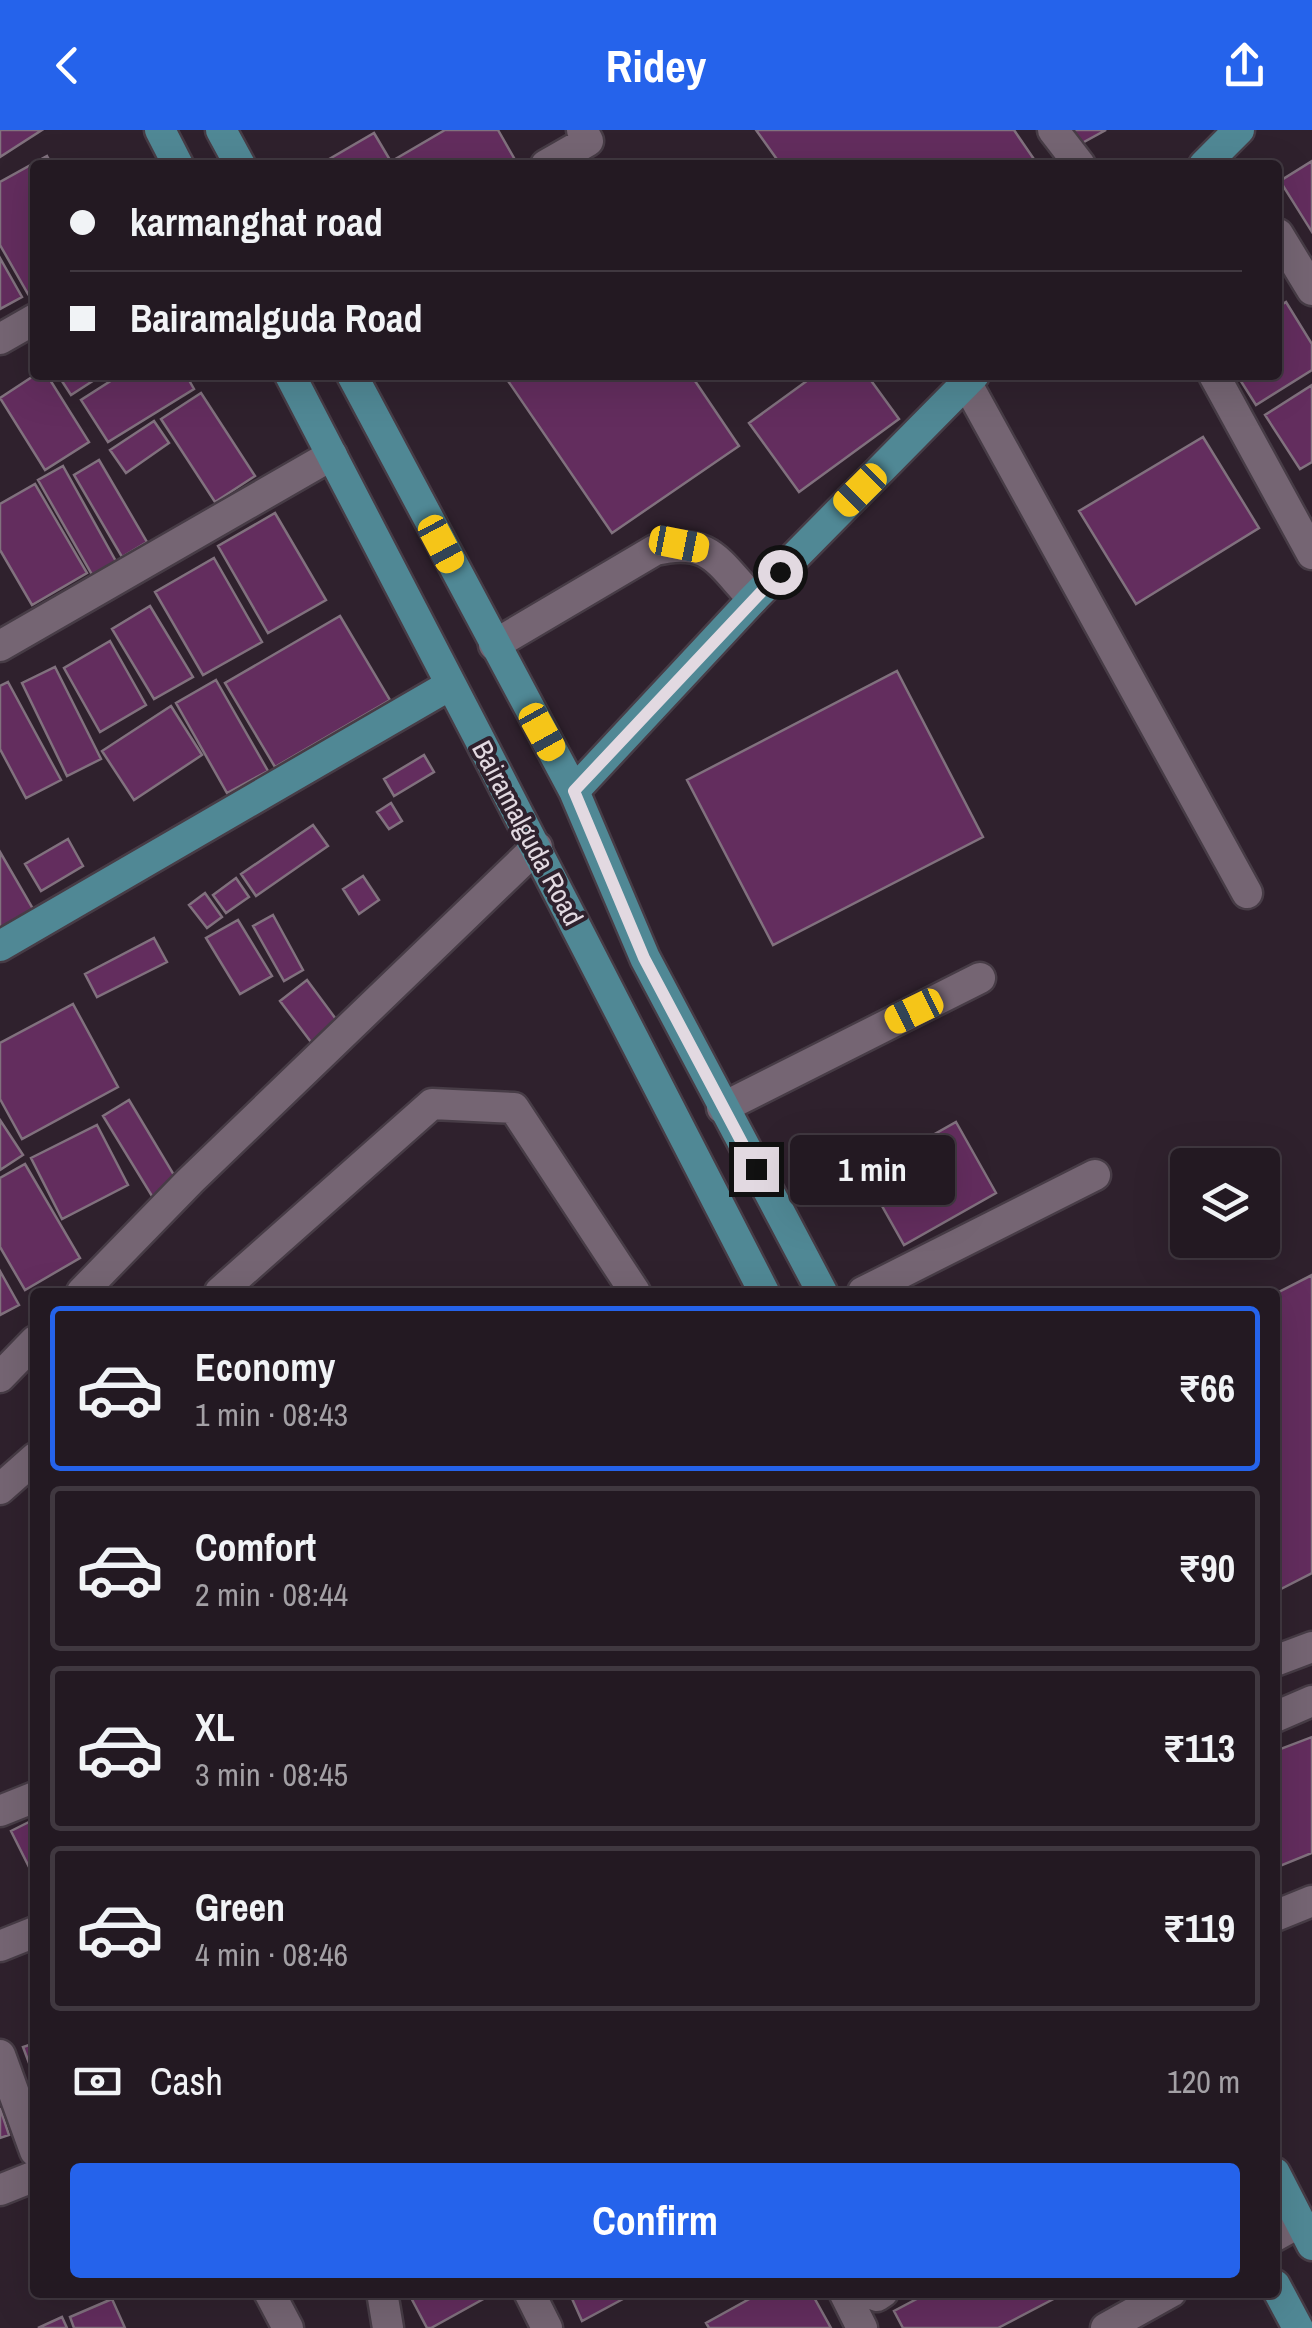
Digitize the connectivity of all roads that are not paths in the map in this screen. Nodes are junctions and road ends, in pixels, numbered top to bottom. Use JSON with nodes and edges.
{"nodes":[{"id":1,"x":160,"y":130,"type":"edge"},
{"id":2,"x":221,"y":130,"type":"edge"},
{"id":3,"x":582,"y":130,"type":"edge"},
{"id":4,"x":1054,"y":130,"type":"edge"},
{"id":5,"x":175,"y":160,"type":"edge"},
{"id":6,"x":237,"y":160,"type":"edge"},
{"id":7,"x":555,"y":160,"type":"edge"},
{"id":8,"x":1076,"y":160,"type":"edge"},
{"id":9,"x":1282,"y":241,"type":"edge"},
{"id":10,"x":1312,"y":290,"type":"edge"},
{"id":11,"x":30,"y":322,"type":"edge"},
{"id":12,"x":0,"y":338,"type":"edge"},
{"id":13,"x":293,"y":380,"type":"edge"},
{"id":14,"x":355,"y":380,"type":"edge"},
{"id":15,"x":969,"y":380,"type":"edge"},
{"id":16,"x":972,"y":380,"type":"edge"},
{"id":17,"x":1217,"y":380,"type":"edge"},
{"id":18,"x":332,"y":455,"type":"junction"},
{"id":19,"x":1312,"y":554,"type":"edge"},
{"id":20,"x":753,"y":599,"type":"junction"},
{"id":21,"x":494,"y":645,"type":"junction"},
{"id":22,"x":0,"y":646,"type":"edge"},
{"id":23,"x":450,"y":686,"type":"junction"},
{"id":24,"x":574,"y":791,"type":"junction"},
{"id":25,"x":537,"y":847,"type":"junction"},
{"id":26,"x":1247,"y":893,"type":"dead end"},
{"id":27,"x":0,"y":946,"type":"edge"},
{"id":28,"x":980,"y":978,"type":"dead end"},
{"id":29,"x":722,"y":1108,"type":"junction"},
{"id":30,"x":1095,"y":1175,"type":"dead end"},
{"id":31,"x":86,"y":1288,"type":"edge"},
{"id":32,"x":225,"y":1288,"type":"edge"},
{"id":33,"x":633,"y":1288,"type":"edge"},
{"id":34,"x":762,"y":1288,"type":"edge"},
{"id":35,"x":820,"y":1288,"type":"edge"},
{"id":36,"x":871,"y":1288,"type":"edge"},
{"id":37,"x":30,"y":1346,"type":"edge"},
{"id":38,"x":0,"y":1377,"type":"edge"},
{"id":39,"x":30,"y":1462,"type":"edge"},
{"id":40,"x":0,"y":1489,"type":"edge"},
{"id":41,"x":1312,"y":1647,"type":"edge"},
{"id":42,"x":1280,"y":1659,"type":"edge"},
{"id":43,"x":1312,"y":1701,"type":"edge"},
{"id":44,"x":1280,"y":1715,"type":"edge"},
{"id":45,"x":30,"y":1799,"type":"edge"},
{"id":46,"x":0,"y":1811,"type":"edge"},
{"id":47,"x":1312,"y":1901,"type":"edge"},
{"id":48,"x":1280,"y":1914,"type":"edge"},
{"id":49,"x":30,"y":1934,"type":"edge"},
{"id":50,"x":0,"y":1946,"type":"edge"},
{"id":51,"x":0,"y":2055,"type":"edge"},
{"id":52,"x":30,"y":2137,"type":"edge"},
{"id":53,"x":30,"y":2178,"type":"edge"},
{"id":54,"x":1280,"y":2188,"type":"edge"},
{"id":55,"x":0,"y":2190,"type":"edge"},
{"id":56,"x":1296,"y":2234,"type":"edge"},
{"id":57,"x":1280,"y":2294,"type":"edge"},
{"id":58,"x":272,"y":2298,"type":"edge"},
{"id":59,"x":383,"y":2298,"type":"edge"},
{"id":60,"x":532,"y":2298,"type":"edge"},
{"id":61,"x":847,"y":2298,"type":"edge"},
{"id":62,"x":1159,"y":2298,"type":"edge"},
{"id":63,"x":288,"y":2328,"type":"edge"},
{"id":64,"x":388,"y":2328,"type":"edge"},
{"id":65,"x":547,"y":2328,"type":"edge"},
{"id":66,"x":862,"y":2328,"type":"edge"},
{"id":67,"x":1106,"y":2328,"type":"edge"},
{"id":68,"x":1298,"y":2328,"type":"edge"}],
"edges":[{"from":1,"to":5,"type":"main road"},
{"from":2,"to":6,"type":"main road"},
{"from":3,"to":7,"type":"street"},
{"from":4,"to":8,"type":"street"},
{"from":9,"to":10,"type":"street"},
{"from":11,"to":12,"type":"street"},
{"from":13,"to":18,"type":"main road","name":"Bairamalguda Road"},
{"from":14,"to":21,"type":"main road","name":"Bairamalguda Road"},
{"from":15,"to":20,"type":"main road"},
{"from":16,"to":26,"type":"street"},
{"from":17,"to":19,"type":"street"},
{"from":18,"to":22,"type":"street"},
{"from":18,"to":23,"type":"main road","name":"Bairamalguda Road"},
{"from":20,"to":21,"type":"street"},
{"from":20,"to":24,"type":"main road"},
{"from":21,"to":24,"type":"main road","name":"Bairamalguda Road"},
{"from":23,"to":25,"type":"main road","name":"Bairamalguda Road"},
{"from":23,"to":27,"type":"main road"},
{"from":24,"to":29,"type":"main road","name":"Bairamalguda Road"},
{"from":25,"to":31,"type":"street"},
{"from":25,"to":34,"type":"main road","name":"Bairamalguda Road"},
{"from":28,"to":29,"type":"street"},
{"from":29,"to":35,"type":"main road","name":"Bairamalguda Road"},
{"from":30,"to":36,"type":"street"},
{"from":32,"to":33,"type":"street"},
{"from":37,"to":38,"type":"street"},
{"from":39,"to":40,"type":"street"},
{"from":41,"to":42,"type":"street"},
{"from":43,"to":44,"type":"street"},
{"from":45,"to":46,"type":"street"},
{"from":47,"to":48,"type":"street"},
{"from":49,"to":50,"type":"street"},
{"from":51,"to":52,"type":"street"},
{"from":53,"to":55,"type":"street"},
{"from":54,"to":56,"type":"main road"},
{"from":57,"to":68,"type":"main road"},
{"from":58,"to":63,"type":"street"},
{"from":59,"to":64,"type":"street"},
{"from":60,"to":65,"type":"street"},
{"from":61,"to":66,"type":"street"},
{"from":62,"to":67,"type":"street"}]}
